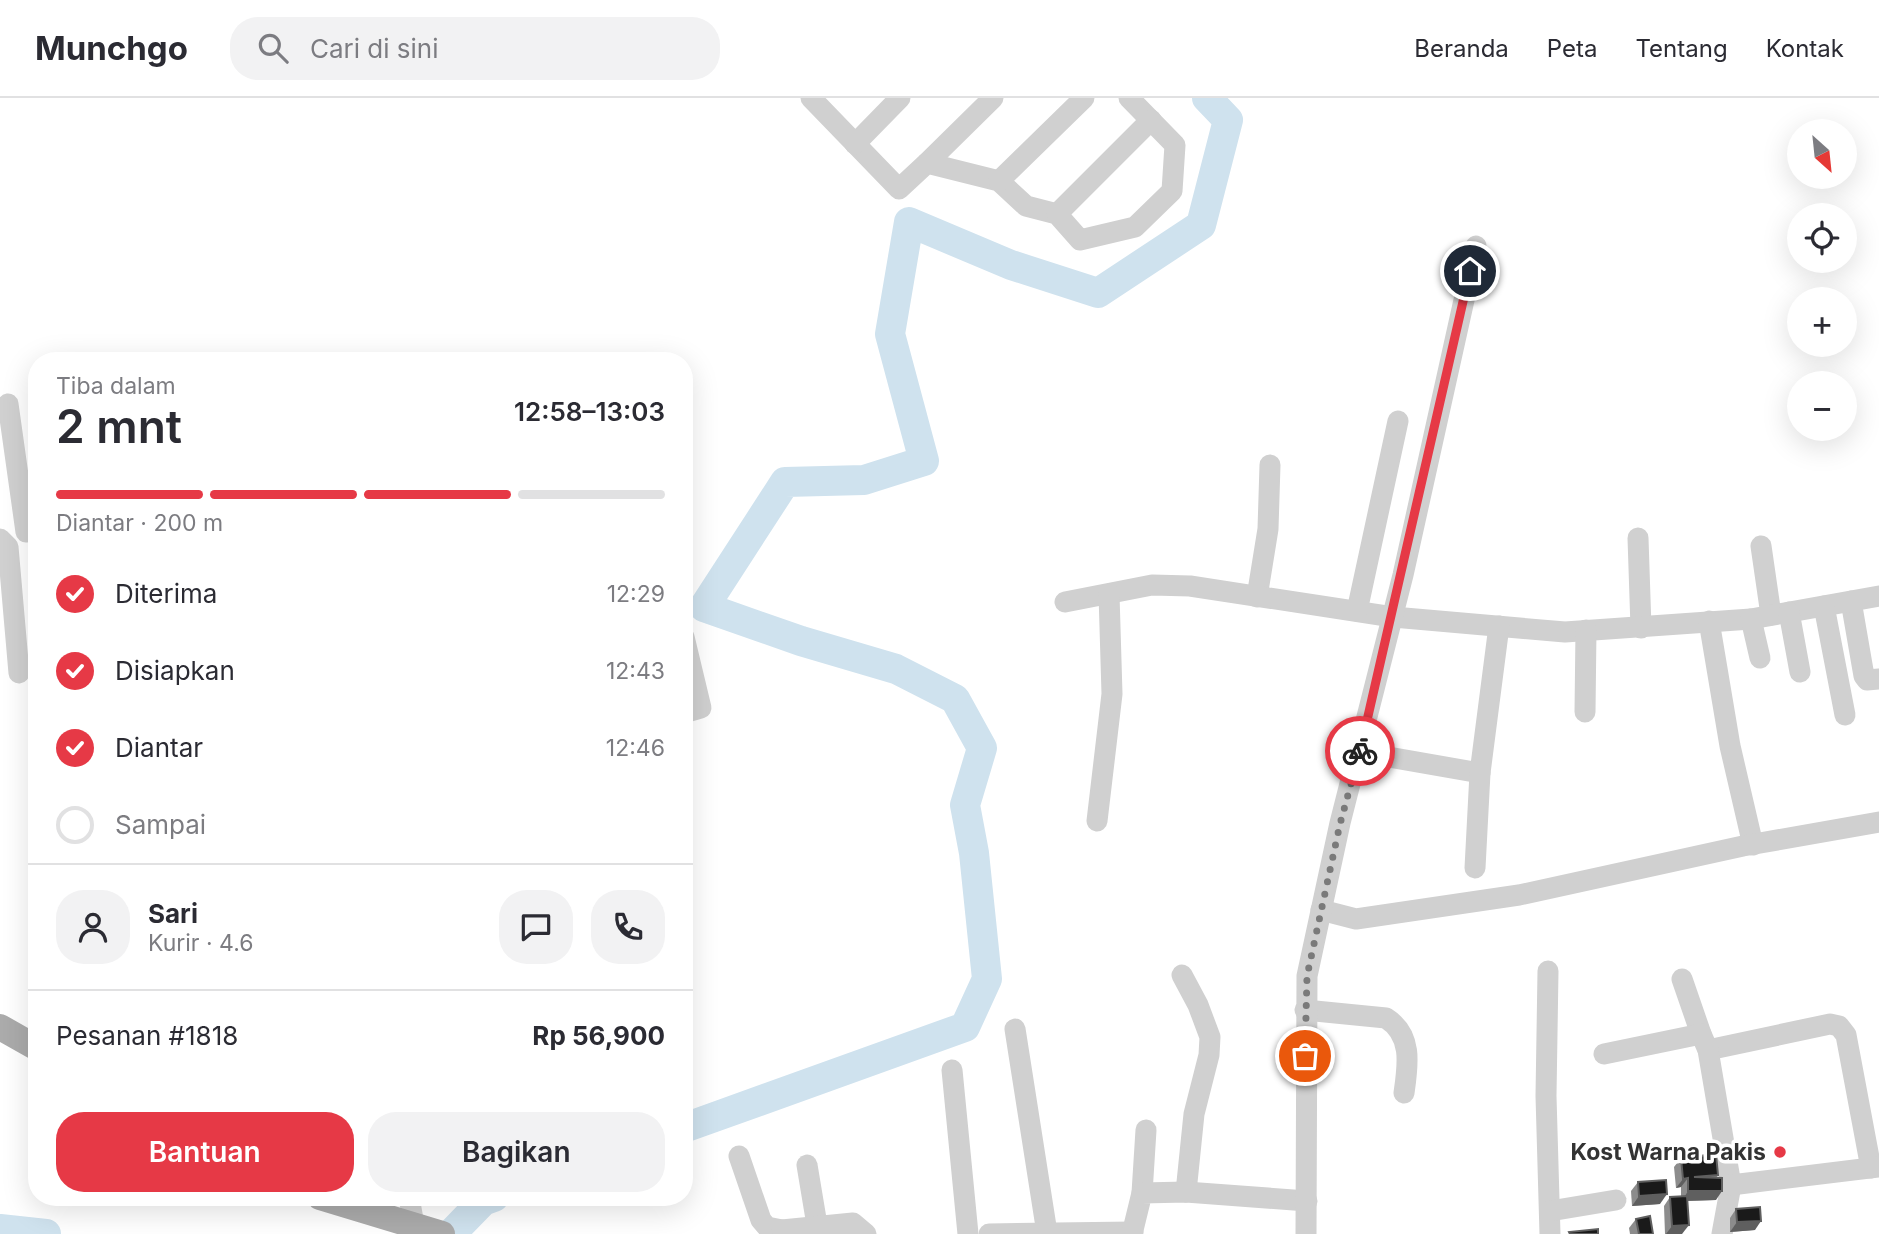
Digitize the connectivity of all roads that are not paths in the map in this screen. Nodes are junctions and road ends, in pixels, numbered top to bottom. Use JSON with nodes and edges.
{"nodes":[{"id":1,"x":900,"y":98,"type":"edge"},
{"id":2,"x":993,"y":98,"type":"edge"},
{"id":3,"x":1084,"y":98,"type":"edge"},
{"id":4,"x":1129,"y":98,"type":"edge"},
{"id":5,"x":813,"y":99,"type":"edge"},
{"id":6,"x":1151,"y":120,"type":"junction"},
{"id":7,"x":855,"y":144,"type":"junction"},
{"id":8,"x":927,"y":163,"type":"junction"},
{"id":9,"x":999,"y":181,"type":"junction"},
{"id":10,"x":1056,"y":214,"type":"junction"},
{"id":11,"x":1476,"y":246,"type":"dead end"},
{"id":12,"x":8,"y":404,"type":"dead end"},
{"id":13,"x":1398,"y":421,"type":"dead end"},
{"id":14,"x":1270,"y":465,"type":"dead end"},
{"id":15,"x":28,"y":511,"type":"edge"},
{"id":16,"x":28,"y":533,"type":"edge"},
{"id":17,"x":0,"y":537,"type":"edge"},
{"id":18,"x":1638,"y":538,"type":"dead end"},
{"id":19,"x":1761,"y":546,"type":"dead end"},
{"id":20,"x":1109,"y":594,"type":"junction"},
{"id":21,"x":1879,"y":596,"type":"edge"},
{"id":22,"x":1257,"y":597,"type":"junction"},
{"id":23,"x":1851,"y":601,"type":"junction"},
{"id":24,"x":1065,"y":602,"type":"dead end"},
{"id":25,"x":1824,"y":606,"type":"junction"},
{"id":26,"x":1357,"y":611,"type":"junction"},
{"id":27,"x":1770,"y":615,"type":"junction"},
{"id":28,"x":1393,"y":617,"type":"junction"},
{"id":29,"x":1709,"y":621,"type":"junction"},
{"id":30,"x":1499,"y":626,"type":"junction"},
{"id":31,"x":1642,"y":628,"type":"junction"},
{"id":32,"x":1586,"y":631,"type":"junction"},
{"id":33,"x":1759,"y":658,"type":"dead end"},
{"id":34,"x":1800,"y":672,"type":"dead end"},
{"id":35,"x":19,"y":673,"type":"dead end"},
{"id":36,"x":693,"y":675,"type":"edge"},
{"id":37,"x":1879,"y":679,"type":"edge"},
{"id":38,"x":693,"y":710,"type":"edge"},
{"id":39,"x":1585,"y":712,"type":"dead end"},
{"id":40,"x":1845,"y":715,"type":"dead end"},
{"id":41,"x":1360,"y":752,"type":"junction"},
{"id":42,"x":1480,"y":773,"type":"junction"},
{"id":43,"x":1097,"y":821,"type":"dead end"},
{"id":44,"x":1879,"y":821,"type":"edge"},
{"id":45,"x":1753,"y":845,"type":"junction"},
{"id":46,"x":1475,"y":868,"type":"dead end"},
{"id":47,"x":1320,"y":921,"type":"junction"},
{"id":48,"x":1548,"y":971,"type":"dead end"},
{"id":49,"x":1182,"y":975,"type":"dead end"},
{"id":50,"x":1682,"y":979,"type":"dead end"},
{"id":51,"x":1305,"y":1010,"type":"junction"},
{"id":52,"x":0,"y":1027,"type":"edge"},
{"id":53,"x":1015,"y":1029,"type":"dead end"},
{"id":54,"x":1704,"y":1042,"type":"junction"},
{"id":55,"x":28,"y":1043,"type":"edge"},
{"id":56,"x":1604,"y":1054,"type":"dead end"},
{"id":57,"x":952,"y":1070,"type":"dead end"},
{"id":58,"x":1404,"y":1093,"type":"dead end"},
{"id":59,"x":1146,"y":1130,"type":"dead end"},
{"id":60,"x":739,"y":1156,"type":"dead end"},
{"id":61,"x":807,"y":1166,"type":"dead end"},
{"id":62,"x":1875,"y":1167,"type":"edge"},
{"id":63,"x":1731,"y":1185,"type":"junction"},
{"id":64,"x":1186,"y":1192,"type":"junction"},
{"id":65,"x":1142,"y":1193,"type":"junction"},
{"id":66,"x":1616,"y":1200,"type":"dead end"},
{"id":67,"x":1307,"y":1202,"type":"junction"},
{"id":68,"x":365,"y":1206,"type":"edge"},
{"id":69,"x":414,"y":1206,"type":"edge"},
{"id":70,"x":1550,"y":1211,"type":"junction"},
{"id":71,"x":817,"y":1225,"type":"junction"},
{"id":72,"x":425,"y":1229,"type":"edge"},
{"id":73,"x":782,"y":1232,"type":"edge"},
{"id":74,"x":1046,"y":1233,"type":"edge"},
{"id":75,"x":1133,"y":1233,"type":"edge"},
{"id":76,"x":866,"y":1234,"type":"edge"},
{"id":77,"x":968,"y":1234,"type":"edge"},
{"id":78,"x":989,"y":1234,"type":"edge"},
{"id":79,"x":1306,"y":1234,"type":"edge"},
{"id":80,"x":1550,"y":1234,"type":"edge"},
{"id":81,"x":1722,"y":1234,"type":"edge"}],
"edges":[{"from":1,"to":7,"type":"street"},
{"from":2,"to":8,"type":"street"},
{"from":3,"to":9,"type":"street"},
{"from":4,"to":6,"type":"street"},
{"from":5,"to":7,"type":"street"},
{"from":6,"to":10,"type":"street"},
{"from":6,"to":10,"type":"street"},
{"from":7,"to":8,"type":"street"},
{"from":8,"to":9,"type":"street"},
{"from":9,"to":10,"type":"street"},
{"from":11,"to":28,"type":"street"},
{"from":12,"to":15,"type":"street"},
{"from":13,"to":26,"type":"street"},
{"from":14,"to":22,"type":"street"},
{"from":16,"to":17,"type":"street"},
{"from":17,"to":35,"type":"street"},
{"from":18,"to":31,"type":"street"},
{"from":19,"to":27,"type":"street"},
{"from":20,"to":22,"type":"street"},
{"from":20,"to":24,"type":"street"},
{"from":20,"to":43,"type":"street"},
{"from":21,"to":23,"type":"street"},
{"from":22,"to":26,"type":"street"},
{"from":23,"to":25,"type":"street"},
{"from":23,"to":37,"type":"street"},
{"from":25,"to":27,"type":"street"},
{"from":25,"to":40,"type":"street"},
{"from":26,"to":28,"type":"street"},
{"from":27,"to":29,"type":"street"},
{"from":27,"to":33,"type":"street"},
{"from":27,"to":34,"type":"street"},
{"from":28,"to":30,"type":"street"},
{"from":28,"to":41,"type":"street"},
{"from":29,"to":31,"type":"street"},
{"from":29,"to":45,"type":"street"},
{"from":30,"to":32,"type":"street"},
{"from":30,"to":42,"type":"street"},
{"from":31,"to":32,"type":"street"},
{"from":32,"to":39,"type":"street"},
{"from":36,"to":38,"type":"street"},
{"from":41,"to":42,"type":"street"},
{"from":41,"to":47,"type":"street"},
{"from":42,"to":46,"type":"street"},
{"from":44,"to":45,"type":"street"},
{"from":45,"to":47,"type":"street"},
{"from":47,"to":51,"type":"street"},
{"from":48,"to":70,"type":"street"},
{"from":49,"to":64,"type":"street"},
{"from":50,"to":54,"type":"street"},
{"from":51,"to":58,"type":"street"},
{"from":51,"to":67,"type":"street"},
{"from":52,"to":55,"type":"main road"},
{"from":53,"to":74,"type":"street"},
{"from":54,"to":56,"type":"street"},
{"from":54,"to":62,"type":"street"},
{"from":54,"to":63,"type":"street"},
{"from":57,"to":77,"type":"street"},
{"from":59,"to":65,"type":"street"},
{"from":60,"to":73,"type":"street"},
{"from":61,"to":71,"type":"street"},
{"from":62,"to":63,"type":"street"},
{"from":63,"to":81,"type":"street"},
{"from":64,"to":65,"type":"street"},
{"from":64,"to":67,"type":"street"},
{"from":65,"to":75,"type":"street"},
{"from":66,"to":70,"type":"street"},
{"from":67,"to":79,"type":"street"},
{"from":68,"to":72,"type":"main road"},
{"from":69,"to":72,"type":"street"},
{"from":70,"to":80,"type":"street"},
{"from":71,"to":73,"type":"street"},
{"from":71,"to":76,"type":"street"},
{"from":74,"to":75,"type":"street"},
{"from":74,"to":78,"type":"street"}]}
